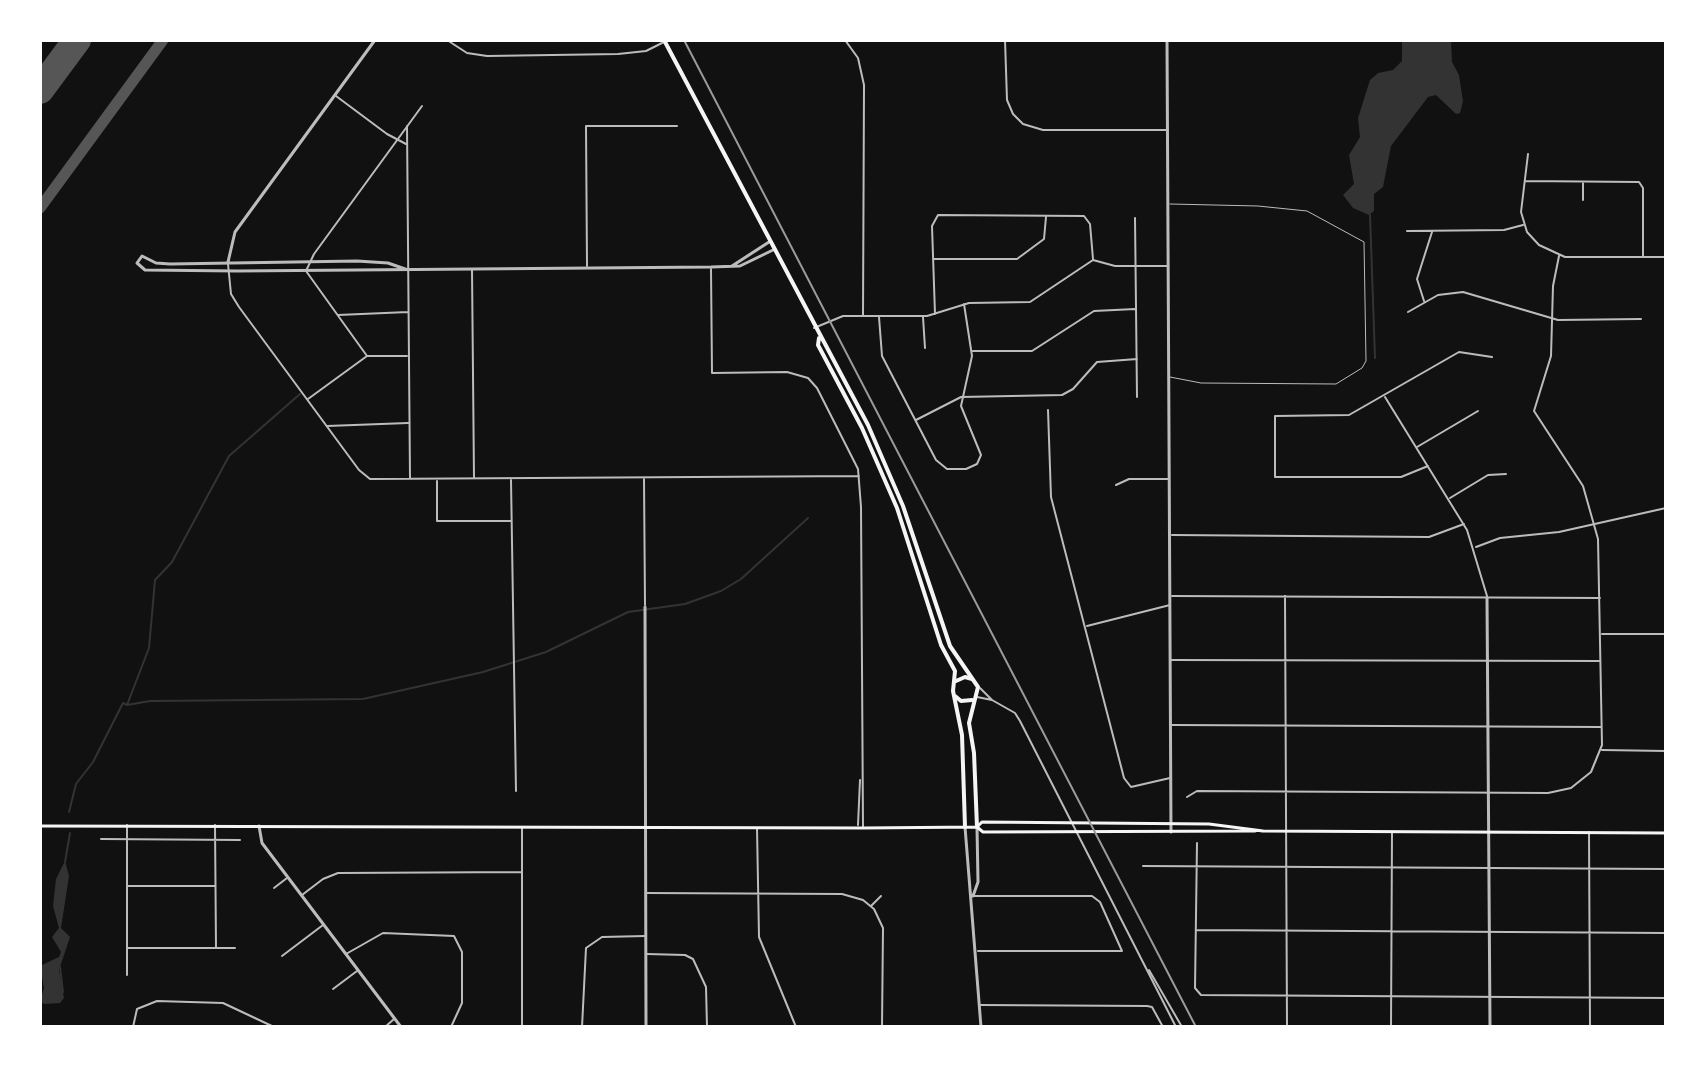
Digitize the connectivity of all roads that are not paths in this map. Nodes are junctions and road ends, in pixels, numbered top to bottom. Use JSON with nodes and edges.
{"nodes":[{"id":1,"x":375,"y":40,"type":"edge"},
{"id":2,"x":447,"y":40,"type":"edge"},
{"id":3,"x":845,"y":40,"type":"edge"},
{"id":4,"x":1005,"y":40,"type":"edge"},
{"id":5,"x":1167,"y":40,"type":"edge"},
{"id":6,"x":664,"y":41,"type":"edge"},
{"id":7,"x":335,"y":95,"type":"junction"},
{"id":8,"x":422,"y":106,"type":"dead end"},
{"id":9,"x":407,"y":126,"type":"junction"},
{"id":10,"x":677,"y":126,"type":"dead end"},
{"id":11,"x":1167,"y":130,"type":"junction"},
{"id":12,"x":398,"y":140,"type":"junction"},
{"id":13,"x":407,"y":145,"type":"junction"},
{"id":14,"x":1528,"y":154,"type":"dead end"},
{"id":15,"x":1524,"y":181,"type":"junction"},
{"id":16,"x":1583,"y":181,"type":"junction"},
{"id":17,"x":1583,"y":200,"type":"dead end"},
{"id":18,"x":1168,"y":204,"type":"junction"},
{"id":19,"x":1046,"y":215,"type":"junction"},
{"id":20,"x":1135,"y":218,"type":"dead end"},
{"id":21,"x":1524,"y":224,"type":"junction"},
{"id":22,"x":1407,"y":231,"type":"dead end"},
{"id":23,"x":1432,"y":231,"type":"junction"},
{"id":24,"x":769,"y":242,"type":"junction"},
{"id":25,"x":773,"y":250,"type":"junction"},
{"id":26,"x":1559,"y":256,"type":"junction"},
{"id":27,"x":1643,"y":257,"type":"junction"},
{"id":28,"x":1666,"y":257,"type":"edge"},
{"id":29,"x":933,"y":259,"type":"junction"},
{"id":30,"x":310,"y":260,"type":"junction"},
{"id":31,"x":1093,"y":260,"type":"junction"},
{"id":32,"x":228,"y":262,"type":"junction"},
{"id":33,"x":732,"y":266,"type":"junction"},
{"id":34,"x":1136,"y":266,"type":"junction"},
{"id":35,"x":1168,"y":266,"type":"junction"},
{"id":36,"x":711,"y":267,"type":"junction"},
{"id":37,"x":587,"y":268,"type":"junction"},
{"id":38,"x":472,"y":269,"type":"junction"},
{"id":39,"x":408,"y":270,"type":"junction"},
{"id":40,"x":228,"y":271,"type":"junction"},
{"id":41,"x":306,"y":271,"type":"junction"},
{"id":42,"x":1424,"y":301,"type":"junction"},
{"id":43,"x":964,"y":304,"type":"junction"},
{"id":44,"x":1136,"y":309,"type":"junction"},
{"id":45,"x":409,"y":312,"type":"junction"},
{"id":46,"x":1408,"y":312,"type":"dead end"},
{"id":47,"x":935,"y":314,"type":"junction"},
{"id":48,"x":337,"y":315,"type":"junction"},
{"id":49,"x":863,"y":316,"type":"junction"},
{"id":50,"x":879,"y":316,"type":"junction"},
{"id":51,"x":923,"y":316,"type":"junction"},
{"id":52,"x":1553,"y":319,"type":"junction"},
{"id":53,"x":1641,"y":319,"type":"dead end"},
{"id":54,"x":814,"y":328,"type":"junction"},
{"id":55,"x":819,"y":338,"type":"junction"},
{"id":56,"x":925,"y":348,"type":"dead end"},
{"id":57,"x":972,"y":351,"type":"junction"},
{"id":58,"x":367,"y":356,"type":"junction"},
{"id":59,"x":409,"y":356,"type":"junction"},
{"id":60,"x":1492,"y":357,"type":"dead end"},
{"id":61,"x":1137,"y":359,"type":"junction"},
{"id":62,"x":1169,"y":377,"type":"junction"},
{"id":63,"x":961,"y":397,"type":"junction"},
{"id":64,"x":1137,"y":397,"type":"dead end"},
{"id":65,"x":1385,"y":397,"type":"junction"},
{"id":66,"x":307,"y":400,"type":"junction"},
{"id":67,"x":1048,"y":410,"type":"dead end"},
{"id":68,"x":1478,"y":411,"type":"dead end"},
{"id":69,"x":916,"y":420,"type":"junction"},
{"id":70,"x":409,"y":423,"type":"junction"},
{"id":71,"x":327,"y":426,"type":"junction"},
{"id":72,"x":1416,"y":448,"type":"junction"},
{"id":73,"x":1428,"y":466,"type":"junction"},
{"id":74,"x":1506,"y":474,"type":"dead end"},
{"id":75,"x":859,"y":476,"type":"junction"},
{"id":76,"x":644,"y":478,"type":"junction"},
{"id":77,"x":437,"y":479,"type":"junction"},
{"id":78,"x":474,"y":479,"type":"junction"},
{"id":79,"x":511,"y":479,"type":"junction"},
{"id":80,"x":1169,"y":479,"type":"junction"},
{"id":81,"x":410,"y":480,"type":"junction"},
{"id":82,"x":1116,"y":485,"type":"dead end"},
{"id":83,"x":1448,"y":499,"type":"junction"},
{"id":84,"x":1666,"y":508,"type":"edge"},
{"id":85,"x":512,"y":521,"type":"junction"},
{"id":86,"x":1464,"y":524,"type":"junction"},
{"id":87,"x":1596,"y":525,"type":"junction"},
{"id":88,"x":1170,"y":535,"type":"junction"},
{"id":89,"x":1474,"y":547,"type":"junction"},
{"id":90,"x":1171,"y":596,"type":"junction"},
{"id":91,"x":1285,"y":596,"type":"junction"},
{"id":92,"x":1487,"y":598,"type":"junction"},
{"id":93,"x":1600,"y":598,"type":"junction"},
{"id":94,"x":1171,"y":605,"type":"junction"},
{"id":95,"x":645,"y":609,"type":"joint"},
{"id":96,"x":1085,"y":627,"type":"junction"},
{"id":97,"x":1601,"y":634,"type":"junction"},
{"id":98,"x":1666,"y":634,"type":"edge"},
{"id":99,"x":1171,"y":660,"type":"junction"},
{"id":100,"x":1285,"y":660,"type":"junction"},
{"id":101,"x":1490,"y":661,"type":"junction"},
{"id":102,"x":1601,"y":661,"type":"junction"},
{"id":103,"x":956,"y":681,"type":"junction"},
{"id":104,"x":974,"y":681,"type":"junction"},
{"id":105,"x":978,"y":687,"type":"junction"},
{"id":106,"x":955,"y":695,"type":"junction"},
{"id":107,"x":975,"y":697,"type":"junction"},
{"id":108,"x":992,"y":700,"type":"junction"},
{"id":109,"x":1171,"y":725,"type":"junction"},
{"id":110,"x":1286,"y":726,"type":"junction"},
{"id":111,"x":1490,"y":727,"type":"junction"},
{"id":112,"x":1602,"y":727,"type":"junction"},
{"id":113,"x":1601,"y":750,"type":"junction"},
{"id":114,"x":1666,"y":751,"type":"edge"},
{"id":115,"x":1170,"y":778,"type":"junction"},
{"id":116,"x":516,"y":791,"type":"dead end"},
{"id":117,"x":1287,"y":792,"type":"junction"},
{"id":118,"x":1491,"y":793,"type":"junction"},
{"id":119,"x":1187,"y":797,"type":"dead end"},
{"id":120,"x":1171,"y":824,"type":"junction"},
{"id":121,"x":127,"y":825,"type":"junction"},
{"id":122,"x":215,"y":825,"type":"junction"},
{"id":123,"x":259,"y":825,"type":"junction"},
{"id":124,"x":40,"y":826,"type":"edge"},
{"id":125,"x":645,"y":826,"type":"junction"},
{"id":126,"x":522,"y":827,"type":"junction"},
{"id":127,"x":757,"y":827,"type":"junction"},
{"id":128,"x":965,"y":827,"type":"junction"},
{"id":129,"x":977,"y":827,"type":"junction"},
{"id":130,"x":860,"y":828,"type":"junction"},
{"id":131,"x":1263,"y":831,"type":"junction"},
{"id":132,"x":1287,"y":831,"type":"junction"},
{"id":133,"x":1392,"y":831,"type":"junction"},
{"id":134,"x":1491,"y":832,"type":"junction"},
{"id":135,"x":1589,"y":832,"type":"junction"},
{"id":136,"x":1171,"y":833,"type":"junction"},
{"id":137,"x":1666,"y":833,"type":"edge"},
{"id":138,"x":101,"y":839,"type":"dead end"},
{"id":139,"x":127,"y":839,"type":"junction"},
{"id":140,"x":215,"y":840,"type":"junction"},
{"id":141,"x":240,"y":840,"type":"dead end"},
{"id":142,"x":1197,"y":843,"type":"dead end"},
{"id":143,"x":1143,"y":866,"type":"dead end"},
{"id":144,"x":1197,"y":866,"type":"junction"},
{"id":145,"x":1286,"y":866,"type":"junction"},
{"id":146,"x":1391,"y":866,"type":"junction"},
{"id":147,"x":1491,"y":867,"type":"junction"},
{"id":148,"x":1589,"y":868,"type":"junction"},
{"id":149,"x":1666,"y":869,"type":"edge"},
{"id":150,"x":522,"y":872,"type":"junction"},
{"id":151,"x":288,"y":877,"type":"junction"},
{"id":152,"x":127,"y":886,"type":"junction"},
{"id":153,"x":216,"y":886,"type":"junction"},
{"id":154,"x":274,"y":888,"type":"dead end"},
{"id":155,"x":645,"y":893,"type":"junction"},
{"id":156,"x":758,"y":894,"type":"junction"},
{"id":157,"x":302,"y":895,"type":"junction"},
{"id":158,"x":881,"y":896,"type":"dead end"},
{"id":159,"x":973,"y":896,"type":"junction"},
{"id":160,"x":871,"y":906,"type":"junction"},
{"id":161,"x":324,"y":924,"type":"junction"},
{"id":162,"x":1196,"y":930,"type":"junction"},
{"id":163,"x":1286,"y":930,"type":"junction"},
{"id":164,"x":1391,"y":931,"type":"junction"},
{"id":165,"x":1490,"y":933,"type":"junction"},
{"id":166,"x":1589,"y":933,"type":"junction"},
{"id":167,"x":1666,"y":933,"type":"edge"},
{"id":168,"x":646,"y":936,"type":"junction"},
{"id":169,"x":127,"y":948,"type":"junction"},
{"id":170,"x":216,"y":948,"type":"junction"},
{"id":171,"x":235,"y":948,"type":"dead end"},
{"id":172,"x":976,"y":951,"type":"junction"},
{"id":173,"x":346,"y":954,"type":"junction"},
{"id":174,"x":645,"y":954,"type":"junction"},
{"id":175,"x":282,"y":956,"type":"dead end"},
{"id":176,"x":358,"y":970,"type":"junction"},
{"id":177,"x":1148,"y":970,"type":"junction"},
{"id":178,"x":127,"y":975,"type":"dead end"},
{"id":179,"x":333,"y":989,"type":"dead end"},
{"id":180,"x":1287,"y":994,"type":"junction"},
{"id":181,"x":1391,"y":996,"type":"junction"},
{"id":182,"x":1490,"y":997,"type":"junction"},
{"id":183,"x":1590,"y":997,"type":"junction"},
{"id":184,"x":1666,"y":998,"type":"edge"},
{"id":185,"x":980,"y":1005,"type":"junction"},
{"id":186,"x":395,"y":1019,"type":"junction"},
{"id":187,"x":133,"y":1027,"type":"edge"},
{"id":188,"x":274,"y":1027,"type":"edge"},
{"id":189,"x":385,"y":1027,"type":"edge"},
{"id":190,"x":401,"y":1027,"type":"edge"},
{"id":191,"x":451,"y":1027,"type":"edge"},
{"id":192,"x":522,"y":1027,"type":"edge"},
{"id":193,"x":582,"y":1027,"type":"edge"},
{"id":194,"x":646,"y":1027,"type":"edge"},
{"id":195,"x":707,"y":1027,"type":"edge"},
{"id":196,"x":796,"y":1027,"type":"edge"},
{"id":197,"x":882,"y":1027,"type":"edge"},
{"id":198,"x":981,"y":1027,"type":"edge"},
{"id":199,"x":1163,"y":1027,"type":"edge"},
{"id":200,"x":1176,"y":1027,"type":"edge"},
{"id":201,"x":1182,"y":1027,"type":"edge"},
{"id":202,"x":1287,"y":1027,"type":"edge"},
{"id":203,"x":1391,"y":1027,"type":"edge"},
{"id":204,"x":1490,"y":1027,"type":"edge"},
{"id":205,"x":1590,"y":1027,"type":"edge"}],
"edges":[{"from":1,"to":7,"type":"street"},
{"from":2,"to":6,"type":"street"},
{"from":3,"to":49,"type":"street"},
{"from":4,"to":11,"type":"street"},
{"from":5,"to":11,"type":"street"},
{"from":6,"to":24,"type":"main road"},
{"from":7,"to":12,"type":"street"},
{"from":7,"to":32,"type":"street"},
{"from":8,"to":9,"type":"street"},
{"from":9,"to":12,"type":"street"},
{"from":9,"to":13,"type":"street"},
{"from":10,"to":37,"type":"street"},
{"from":11,"to":18,"type":"street"},
{"from":12,"to":13,"type":"street"},
{"from":12,"to":30,"type":"street"},
{"from":13,"to":39,"type":"street"},
{"from":14,"to":15,"type":"street"},
{"from":15,"to":16,"type":"street"},
{"from":15,"to":21,"type":"street"},
{"from":16,"to":17,"type":"street"},
{"from":16,"to":27,"type":"street"},
{"from":18,"to":35,"type":"street"},
{"from":18,"to":62,"type":"lane"},
{"from":19,"to":29,"type":"street"},
{"from":19,"to":29,"type":"street"},
{"from":19,"to":31,"type":"street"},
{"from":20,"to":34,"type":"street"},
{"from":21,"to":23,"type":"street"},
{"from":21,"to":26,"type":"street"},
{"from":22,"to":23,"type":"street"},
{"from":23,"to":42,"type":"street"},
{"from":24,"to":25,"type":"main road"},
{"from":24,"to":33,"type":"street"},
{"from":25,"to":33,"type":"street"},
{"from":25,"to":54,"type":"main road"},
{"from":26,"to":27,"type":"street"},
{"from":26,"to":52,"type":"street"},
{"from":27,"to":28,"type":"street"},
{"from":29,"to":47,"type":"street"},
{"from":30,"to":32,"type":"street"},
{"from":30,"to":39,"type":"street"},
{"from":30,"to":41,"type":"street"},
{"from":31,"to":34,"type":"street"},
{"from":31,"to":43,"type":"street"},
{"from":32,"to":40,"type":"street"},
{"from":32,"to":40,"type":"street"},
{"from":33,"to":36,"type":"street"},
{"from":34,"to":35,"type":"street"},
{"from":34,"to":44,"type":"street"},
{"from":35,"to":62,"type":"street"},
{"from":36,"to":37,"type":"street"},
{"from":36,"to":75,"type":"street"},
{"from":37,"to":38,"type":"street"},
{"from":38,"to":39,"type":"street"},
{"from":38,"to":78,"type":"street"},
{"from":39,"to":41,"type":"street"},
{"from":39,"to":45,"type":"street"},
{"from":40,"to":41,"type":"street"},
{"from":40,"to":66,"type":"street"},
{"from":41,"to":48,"type":"street"},
{"from":42,"to":46,"type":"street"},
{"from":42,"to":52,"type":"street"},
{"from":43,"to":47,"type":"street"},
{"from":43,"to":57,"type":"street"},
{"from":44,"to":57,"type":"street"},
{"from":44,"to":61,"type":"street"},
{"from":45,"to":48,"type":"street"},
{"from":45,"to":59,"type":"street"},
{"from":47,"to":51,"type":"street"},
{"from":48,"to":58,"type":"street"},
{"from":49,"to":50,"type":"street"},
{"from":49,"to":54,"type":"street"},
{"from":50,"to":51,"type":"street"},
{"from":50,"to":69,"type":"street"},
{"from":51,"to":56,"type":"street"},
{"from":52,"to":53,"type":"street"},
{"from":52,"to":87,"type":"street"},
{"from":54,"to":55,"type":"main road"},
{"from":55,"to":103,"type":"main road"},
{"from":55,"to":104,"type":"main road"},
{"from":57,"to":63,"type":"street"},
{"from":58,"to":59,"type":"street"},
{"from":58,"to":66,"type":"street"},
{"from":59,"to":70,"type":"street"},
{"from":60,"to":65,"type":"street"},
{"from":61,"to":63,"type":"street"},
{"from":61,"to":64,"type":"street"},
{"from":62,"to":80,"type":"street"},
{"from":63,"to":69,"type":"street"},
{"from":63,"to":69,"type":"street"},
{"from":65,"to":72,"type":"street"},
{"from":65,"to":73,"type":"street"},
{"from":66,"to":71,"type":"street"},
{"from":67,"to":96,"type":"street"},
{"from":68,"to":72,"type":"street"},
{"from":70,"to":71,"type":"street"},
{"from":70,"to":81,"type":"street"},
{"from":71,"to":81,"type":"street"},
{"from":72,"to":73,"type":"street"},
{"from":73,"to":83,"type":"street"},
{"from":74,"to":83,"type":"street"},
{"from":75,"to":76,"type":"street"},
{"from":75,"to":130,"type":"street"},
{"from":76,"to":79,"type":"street"},
{"from":76,"to":95,"type":"street"},
{"from":77,"to":78,"type":"street"},
{"from":77,"to":81,"type":"street"},
{"from":77,"to":85,"type":"street"},
{"from":78,"to":79,"type":"street"},
{"from":79,"to":85,"type":"street"},
{"from":80,"to":82,"type":"street"},
{"from":80,"to":88,"type":"street"},
{"from":83,"to":86,"type":"street"},
{"from":84,"to":87,"type":"street"},
{"from":85,"to":116,"type":"street"},
{"from":86,"to":88,"type":"street"},
{"from":86,"to":89,"type":"street"},
{"from":87,"to":89,"type":"street"},
{"from":87,"to":93,"type":"street"},
{"from":88,"to":90,"type":"street"},
{"from":89,"to":92,"type":"street"},
{"from":90,"to":91,"type":"street"},
{"from":90,"to":94,"type":"street"},
{"from":91,"to":92,"type":"street"},
{"from":91,"to":100,"type":"street"},
{"from":92,"to":93,"type":"street"},
{"from":92,"to":101,"type":"street"},
{"from":93,"to":97,"type":"street"},
{"from":94,"to":96,"type":"street"},
{"from":94,"to":99,"type":"street"},
{"from":95,"to":125,"type":"street"},
{"from":96,"to":115,"type":"street"},
{"from":97,"to":98,"type":"street"},
{"from":97,"to":102,"type":"street"},
{"from":99,"to":100,"type":"street"},
{"from":99,"to":109,"type":"street"},
{"from":100,"to":101,"type":"street"},
{"from":100,"to":110,"type":"street"},
{"from":101,"to":102,"type":"street"},
{"from":101,"to":111,"type":"street"},
{"from":102,"to":112,"type":"street"},
{"from":103,"to":104,"type":"main road"},
{"from":103,"to":106,"type":"main road"},
{"from":104,"to":105,"type":"main road"},
{"from":105,"to":107,"type":"main road"},
{"from":105,"to":108,"type":"street"},
{"from":106,"to":107,"type":"main road"},
{"from":106,"to":128,"type":"main road"},
{"from":107,"to":108,"type":"street"},
{"from":107,"to":129,"type":"main road"},
{"from":108,"to":177,"type":"street"},
{"from":109,"to":110,"type":"street"},
{"from":109,"to":115,"type":"street"},
{"from":110,"to":111,"type":"street"},
{"from":110,"to":117,"type":"street"},
{"from":111,"to":112,"type":"street"},
{"from":111,"to":118,"type":"street"},
{"from":112,"to":113,"type":"street"},
{"from":113,"to":114,"type":"street"},
{"from":113,"to":118,"type":"street"},
{"from":115,"to":120,"type":"street"},
{"from":117,"to":118,"type":"street"},
{"from":117,"to":119,"type":"street"},
{"from":117,"to":132,"type":"street"},
{"from":118,"to":134,"type":"street"},
{"from":120,"to":129,"type":"main road"},
{"from":120,"to":131,"type":"main road"},
{"from":120,"to":136,"type":"street"},
{"from":121,"to":122,"type":"main road"},
{"from":121,"to":124,"type":"main road"},
{"from":121,"to":139,"type":"street"},
{"from":122,"to":123,"type":"main road"},
{"from":122,"to":140,"type":"street"},
{"from":123,"to":126,"type":"main road"},
{"from":123,"to":151,"type":"street"},
{"from":125,"to":126,"type":"main road"},
{"from":125,"to":127,"type":"main road"},
{"from":125,"to":155,"type":"street"},
{"from":126,"to":150,"type":"street"},
{"from":127,"to":130,"type":"main road"},
{"from":127,"to":156,"type":"street"},
{"from":128,"to":129,"type":"main road"},
{"from":128,"to":130,"type":"main road"},
{"from":128,"to":159,"type":"street"},
{"from":129,"to":136,"type":"main road"},
{"from":129,"to":159,"type":"street"},
{"from":131,"to":132,"type":"main road"},
{"from":131,"to":136,"type":"main road"},
{"from":132,"to":133,"type":"main road"},
{"from":132,"to":145,"type":"street"},
{"from":133,"to":134,"type":"main road"},
{"from":133,"to":146,"type":"street"},
{"from":134,"to":135,"type":"main road"},
{"from":134,"to":147,"type":"street"},
{"from":135,"to":137,"type":"main road"},
{"from":135,"to":148,"type":"street"},
{"from":138,"to":139,"type":"street"},
{"from":139,"to":140,"type":"street"},
{"from":139,"to":152,"type":"street"},
{"from":140,"to":141,"type":"street"},
{"from":140,"to":153,"type":"street"},
{"from":142,"to":144,"type":"street"},
{"from":143,"to":144,"type":"street"},
{"from":144,"to":145,"type":"street"},
{"from":144,"to":162,"type":"street"},
{"from":145,"to":146,"type":"street"},
{"from":145,"to":163,"type":"street"},
{"from":146,"to":147,"type":"street"},
{"from":146,"to":164,"type":"street"},
{"from":147,"to":148,"type":"street"},
{"from":147,"to":165,"type":"street"},
{"from":148,"to":149,"type":"street"},
{"from":148,"to":166,"type":"street"},
{"from":150,"to":157,"type":"street"},
{"from":150,"to":192,"type":"street"},
{"from":151,"to":154,"type":"street"},
{"from":151,"to":157,"type":"street"},
{"from":152,"to":153,"type":"street"},
{"from":152,"to":169,"type":"street"},
{"from":153,"to":170,"type":"street"},
{"from":155,"to":156,"type":"street"},
{"from":155,"to":168,"type":"street"},
{"from":156,"to":160,"type":"street"},
{"from":156,"to":196,"type":"street"},
{"from":157,"to":161,"type":"street"},
{"from":158,"to":160,"type":"street"},
{"from":159,"to":172,"type":"street"},
{"from":159,"to":172,"type":"street"},
{"from":160,"to":197,"type":"street"},
{"from":161,"to":173,"type":"street"},
{"from":161,"to":175,"type":"street"},
{"from":162,"to":163,"type":"street"},
{"from":162,"to":180,"type":"street"},
{"from":163,"to":164,"type":"street"},
{"from":163,"to":180,"type":"street"},
{"from":164,"to":165,"type":"street"},
{"from":164,"to":181,"type":"street"},
{"from":165,"to":166,"type":"street"},
{"from":165,"to":182,"type":"street"},
{"from":166,"to":167,"type":"street"},
{"from":166,"to":183,"type":"street"},
{"from":168,"to":174,"type":"street"},
{"from":168,"to":193,"type":"street"},
{"from":169,"to":170,"type":"street"},
{"from":169,"to":178,"type":"street"},
{"from":170,"to":171,"type":"street"},
{"from":172,"to":185,"type":"street"},
{"from":173,"to":176,"type":"street"},
{"from":173,"to":191,"type":"street"},
{"from":174,"to":194,"type":"street"},
{"from":174,"to":195,"type":"street"},
{"from":176,"to":179,"type":"street"},
{"from":176,"to":186,"type":"street"},
{"from":177,"to":200,"type":"street"},
{"from":177,"to":201,"type":"street"},
{"from":180,"to":181,"type":"street"},
{"from":180,"to":202,"type":"street"},
{"from":181,"to":182,"type":"street"},
{"from":181,"to":203,"type":"street"},
{"from":182,"to":183,"type":"street"},
{"from":182,"to":204,"type":"street"},
{"from":183,"to":184,"type":"street"},
{"from":183,"to":205,"type":"street"},
{"from":185,"to":198,"type":"street"},
{"from":185,"to":199,"type":"street"},
{"from":186,"to":189,"type":"street"},
{"from":186,"to":190,"type":"street"},
{"from":187,"to":188,"type":"street"}]}
